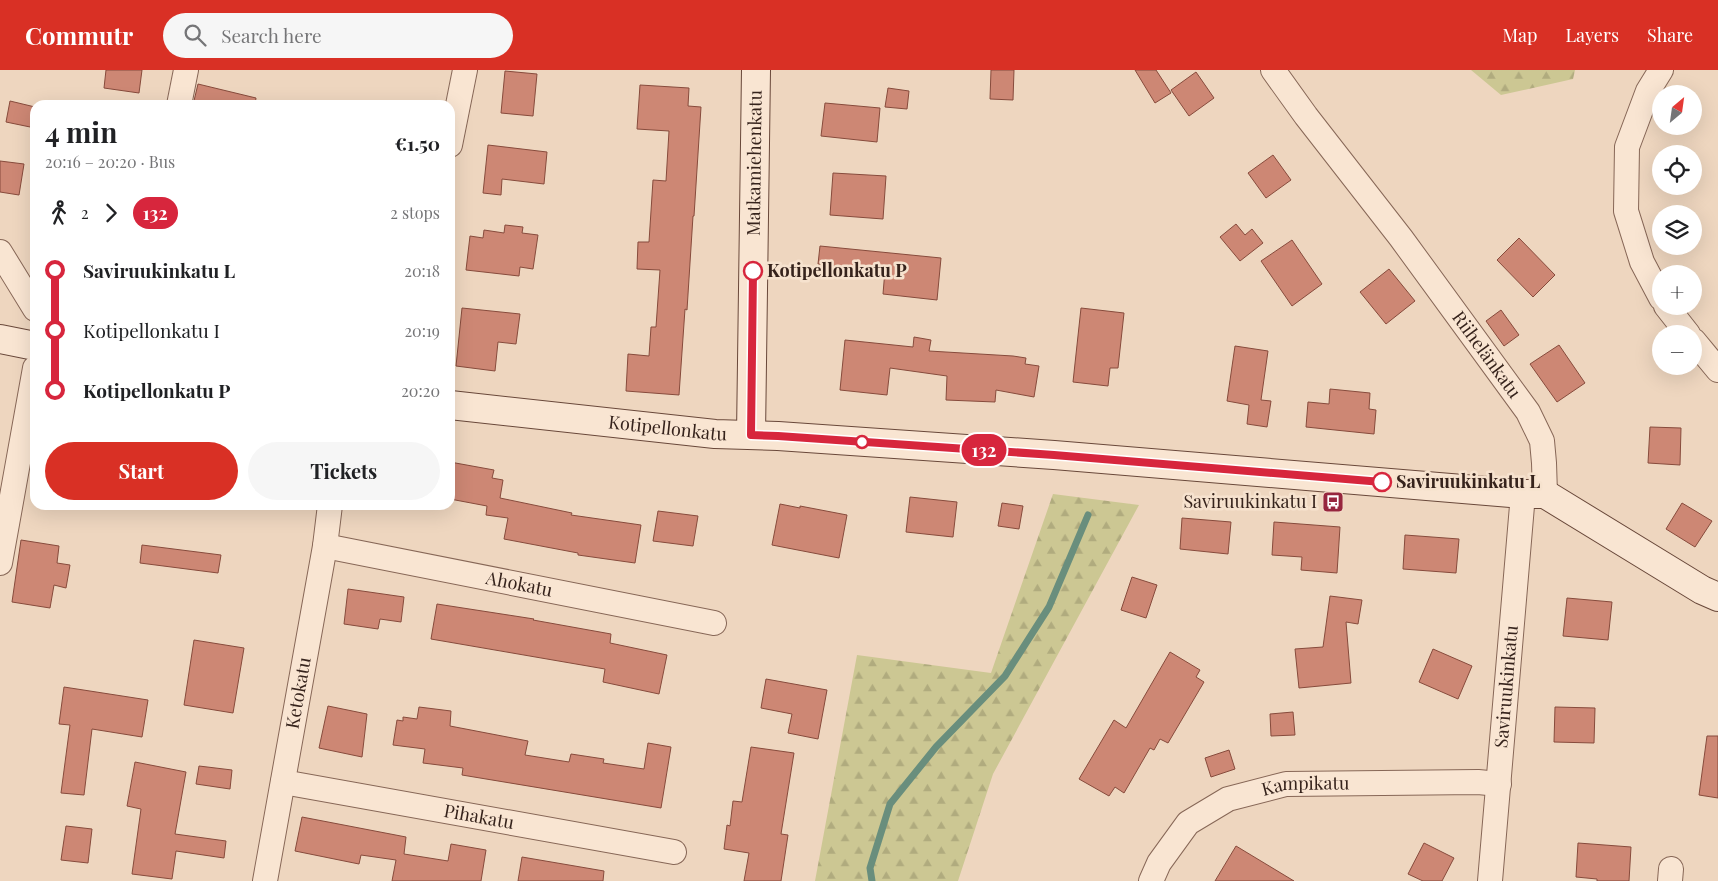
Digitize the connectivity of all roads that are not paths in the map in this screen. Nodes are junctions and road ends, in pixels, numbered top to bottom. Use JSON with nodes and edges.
{"nodes":[{"id":1,"x":186,"y":70,"type":"edge"},
{"id":2,"x":465,"y":70,"type":"edge"},
{"id":3,"x":756,"y":70,"type":"edge"},
{"id":4,"x":1273,"y":70,"type":"edge"},
{"id":5,"x":1661,"y":70,"type":"edge"},
{"id":6,"x":180,"y":100,"type":"edge"},
{"id":7,"x":455,"y":120,"type":"edge"},
{"id":8,"x":0,"y":252,"type":"edge"},
{"id":9,"x":1652,"y":281,"type":"edge"},
{"id":10,"x":30,"y":301,"type":"edge"},
{"id":11,"x":1673,"y":315,"type":"edge"},
{"id":12,"x":1681,"y":325,"type":"edge"},
{"id":13,"x":0,"y":339,"type":"edge"},
{"id":14,"x":30,"y":345,"type":"edge"},
{"id":15,"x":30,"y":396,"type":"edge"},
{"id":16,"x":455,"y":406,"type":"edge"},
{"id":17,"x":751,"y":435,"type":"junction"},
{"id":18,"x":1534,"y":494,"type":"junction"},
{"id":19,"x":329,"y":510,"type":"edge"},
{"id":20,"x":325,"y":546,"type":"junction"},
{"id":21,"x":0,"y":564,"type":"edge"},
{"id":22,"x":1718,"y":597,"type":"edge"},
{"id":23,"x":714,"y":623,"type":"dead end"},
{"id":24,"x":283,"y":782,"type":"junction"},
{"id":25,"x":1499,"y":784,"type":"junction"},
{"id":26,"x":674,"y":852,"type":"dead end"},
{"id":27,"x":264,"y":881,"type":"edge"},
{"id":28,"x":1151,"y":881,"type":"edge"},
{"id":29,"x":1490,"y":881,"type":"edge"}],
"edges":[{"from":1,"to":6,"type":"street"},
{"from":2,"to":7,"type":"street"},
{"from":3,"to":17,"type":"street","name":"Matkamiehenkatu"},
{"from":4,"to":18,"type":"street","name":"Riihelänkatu"},
{"from":5,"to":9,"type":"street"},
{"from":8,"to":10,"type":"street"},
{"from":11,"to":12,"type":"street"},
{"from":13,"to":14,"type":"street"},
{"from":15,"to":21,"type":"street"},
{"from":16,"to":17,"type":"street","name":"Kotipellonkatu"},
{"from":17,"to":18,"type":"street","name":"Kotipellonkatu"},
{"from":18,"to":22,"type":"street"},
{"from":18,"to":25,"type":"street","name":"Saviruukinkatu"},
{"from":19,"to":20,"type":"street","name":"Ketokatu"},
{"from":20,"to":23,"type":"street","name":"Ahokatu"},
{"from":20,"to":24,"type":"street","name":"Ketokatu"},
{"from":24,"to":26,"type":"street","name":"Pihakatu"},
{"from":24,"to":27,"type":"street","name":"Ketokatu"},
{"from":25,"to":28,"type":"street","name":"Kampikatu"},
{"from":25,"to":29,"type":"street","name":"Saviruukinkatu"}]}
